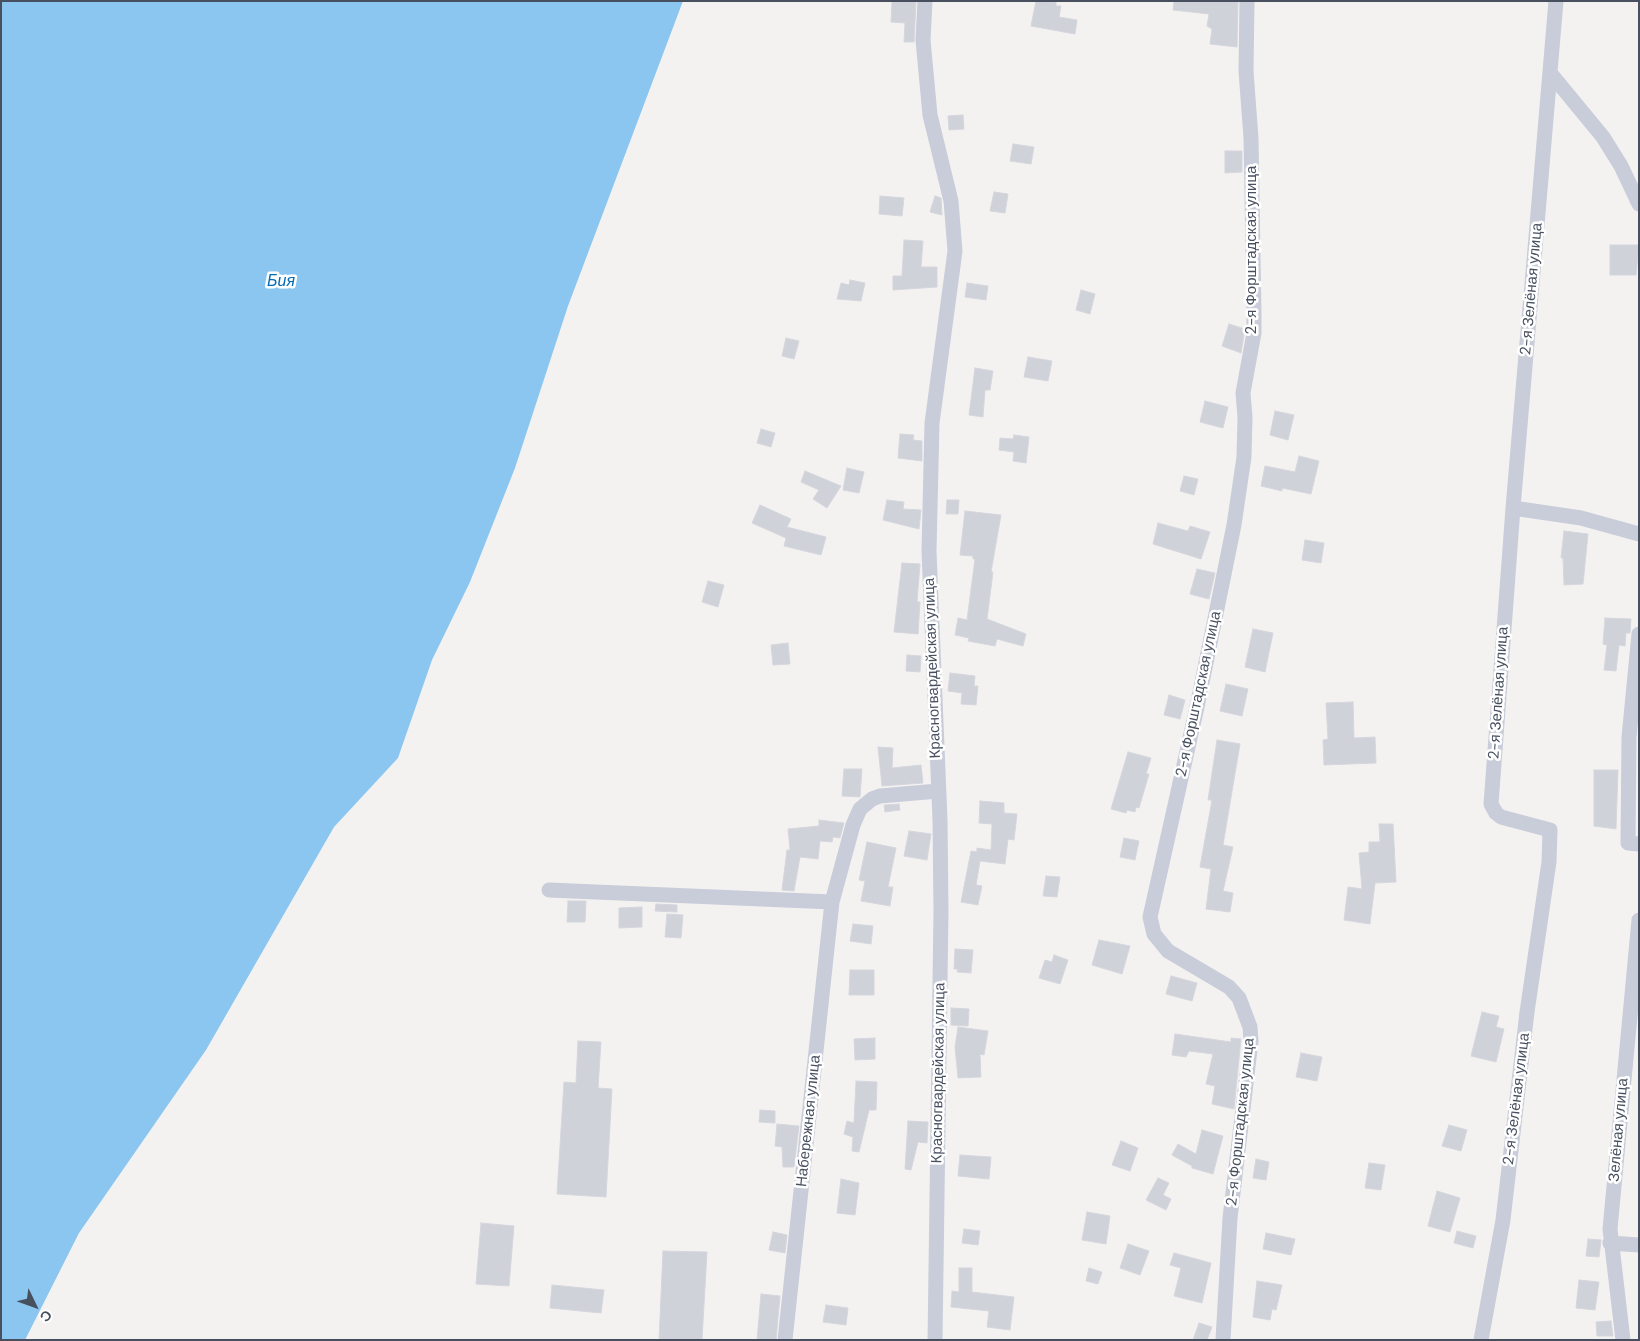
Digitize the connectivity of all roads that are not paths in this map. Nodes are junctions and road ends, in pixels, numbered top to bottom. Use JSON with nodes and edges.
{"nodes":[{"id":1,"x":925,"y":1,"type":"edge"},
{"id":2,"x":1246,"y":1,"type":"edge"},
{"id":3,"x":1556,"y":1,"type":"edge"},
{"id":4,"x":1550,"y":74,"type":"junction"},
{"id":5,"x":1639,"y":204,"type":"edge"},
{"id":6,"x":1513,"y":508,"type":"junction"},
{"id":7,"x":1639,"y":534,"type":"edge"},
{"id":8,"x":1639,"y":634,"type":"edge"},
{"id":9,"x":938,"y":791,"type":"junction"},
{"id":10,"x":1634,"y":844,"type":"edge"},
{"id":11,"x":549,"y":890,"type":"dead end"},
{"id":12,"x":832,"y":902,"type":"junction"},
{"id":13,"x":1639,"y":920,"type":"edge"},
{"id":14,"x":1610,"y":1243,"type":"junction"},
{"id":15,"x":1639,"y":1245,"type":"edge"},
{"id":16,"x":785,"y":1340,"type":"edge"},
{"id":17,"x":935,"y":1340,"type":"edge"},
{"id":18,"x":1223,"y":1340,"type":"edge"},
{"id":19,"x":1481,"y":1340,"type":"edge"},
{"id":20,"x":1622,"y":1340,"type":"edge"}],
"edges":[{"from":1,"to":9,"type":"street","name":"Красногвардейская улица"},
{"from":2,"to":18,"type":"street","name":"2-я Форштадская улица"},
{"from":3,"to":4,"type":"street","name":"2-я Зелёная улица"},
{"from":4,"to":5,"type":"street"},
{"from":4,"to":6,"type":"street","name":"2-я Зелёная улица"},
{"from":6,"to":7,"type":"street"},
{"from":6,"to":19,"type":"street","name":"2-я Зелёная улица"},
{"from":8,"to":10,"type":"street"},
{"from":9,"to":12,"type":"street","name":"Набережная улица"},
{"from":9,"to":17,"type":"street","name":"Красногвардейская улица"},
{"from":11,"to":12,"type":"street"},
{"from":12,"to":16,"type":"street","name":"Набережная улица"},
{"from":13,"to":14,"type":"street","name":"Зелёная улица"},
{"from":14,"to":15,"type":"street"},
{"from":14,"to":20,"type":"street","name":"Зелёная улица"}]}
